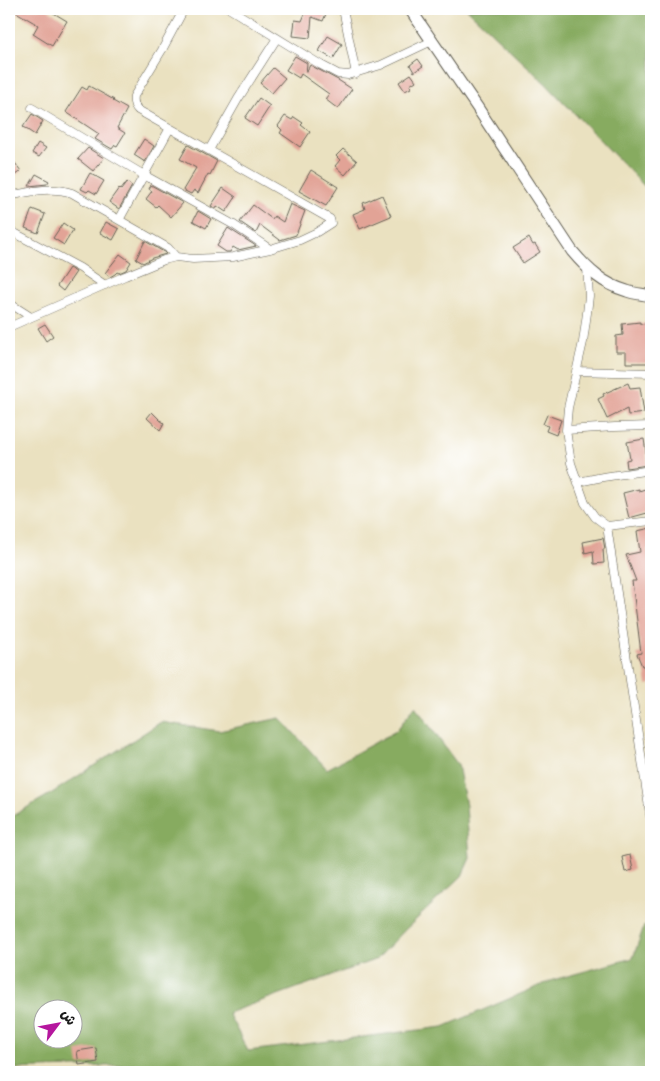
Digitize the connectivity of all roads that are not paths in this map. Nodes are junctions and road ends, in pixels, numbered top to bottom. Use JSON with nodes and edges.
{"nodes":[{"id":1,"x":184,"y":9,"type":"edge"},
{"id":2,"x":230,"y":9,"type":"edge"},
{"id":3,"x":343,"y":9,"type":"edge"},
{"id":4,"x":410,"y":9,"type":"edge"},
{"id":5,"x":277,"y":38,"type":"junction"},
{"id":6,"x":432,"y":41,"type":"junction"},
{"id":7,"x":356,"y":74,"type":"junction"},
{"id":8,"x":32,"y":108,"type":"dead end"},
{"id":9,"x":170,"y":128,"type":"junction"},
{"id":10,"x":210,"y":150,"type":"junction"},
{"id":11,"x":144,"y":175,"type":"junction"},
{"id":12,"x":9,"y":196,"type":"edge"},
{"id":13,"x":119,"y":220,"type":"junction"},
{"id":14,"x":9,"y":230,"type":"edge"},
{"id":15,"x":270,"y":250,"type":"junction"},
{"id":16,"x":176,"y":257,"type":"junction"},
{"id":17,"x":587,"y":268,"type":"junction"},
{"id":18,"x":105,"y":285,"type":"junction"},
{"id":19,"x":651,"y":296,"type":"edge"},
{"id":20,"x":9,"y":303,"type":"edge"},
{"id":21,"x":31,"y":317,"type":"junction"},
{"id":22,"x":9,"y":327,"type":"edge"},
{"id":23,"x":576,"y":371,"type":"junction"},
{"id":24,"x":651,"y":373,"type":"edge"},
{"id":25,"x":651,"y":426,"type":"edge"},
{"id":26,"x":566,"y":430,"type":"junction"},
{"id":27,"x":651,"y":470,"type":"edge"},
{"id":28,"x":578,"y":482,"type":"junction"},
{"id":29,"x":651,"y":521,"type":"edge"},
{"id":30,"x":607,"y":526,"type":"junction"},
{"id":31,"x":651,"y":821,"type":"edge"}],
"edges":[{"from":1,"to":9,"type":"street"},
{"from":2,"to":5,"type":"street"},
{"from":3,"to":7,"type":"street"},
{"from":4,"to":6,"type":"main road"},
{"from":5,"to":7,"type":"street"},
{"from":5,"to":10,"type":"street"},
{"from":6,"to":7,"type":"street"},
{"from":6,"to":17,"type":"main road"},
{"from":8,"to":11,"type":"street"},
{"from":9,"to":10,"type":"street"},
{"from":9,"to":11,"type":"street"},
{"from":10,"to":15,"type":"street"},
{"from":11,"to":13,"type":"street"},
{"from":11,"to":15,"type":"street"},
{"from":12,"to":13,"type":"street"},
{"from":13,"to":16,"type":"street"},
{"from":14,"to":18,"type":"street"},
{"from":15,"to":16,"type":"street"},
{"from":16,"to":18,"type":"street"},
{"from":17,"to":19,"type":"main road"},
{"from":17,"to":23,"type":"street"},
{"from":18,"to":21,"type":"street"},
{"from":20,"to":21,"type":"street"},
{"from":21,"to":22,"type":"street"},
{"from":23,"to":24,"type":"street"},
{"from":23,"to":26,"type":"street"},
{"from":25,"to":26,"type":"street"},
{"from":26,"to":28,"type":"street"},
{"from":27,"to":28,"type":"street"},
{"from":28,"to":30,"type":"street"},
{"from":29,"to":30,"type":"street"},
{"from":30,"to":31,"type":"street"}]}
